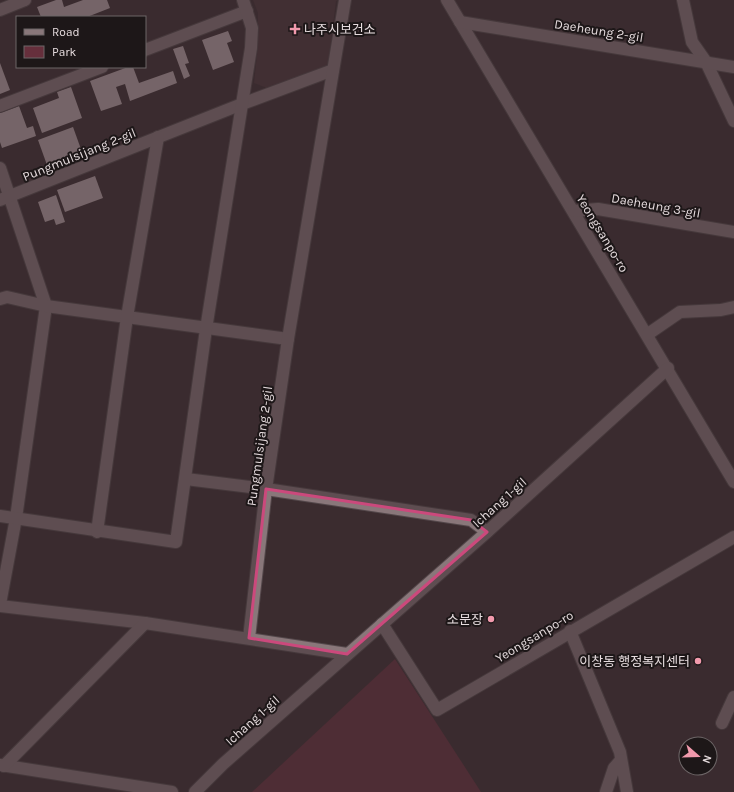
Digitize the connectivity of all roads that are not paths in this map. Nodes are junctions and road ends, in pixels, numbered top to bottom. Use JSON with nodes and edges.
{"nodes":[{"id":1,"x":26,"y":0,"type":"edge"},
{"id":2,"x":345,"y":0,"type":"edge"},
{"id":3,"x":447,"y":0,"type":"edge"},
{"id":4,"x":682,"y":0,"type":"edge"},
{"id":5,"x":245,"y":5,"type":"edge"},
{"id":6,"x":0,"y":10,"type":"edge"},
{"id":7,"x":460,"y":22,"type":"junction"},
{"id":8,"x":146,"y":50,"type":"edge"},
{"id":9,"x":706,"y":62,"type":"junction"},
{"id":10,"x":734,"y":67,"type":"edge"},
{"id":11,"x":99,"y":68,"type":"edge"},
{"id":12,"x":333,"y":70,"type":"junction"},
{"id":13,"x":242,"y":104,"type":"junction"},
{"id":14,"x":0,"y":106,"type":"edge"},
{"id":15,"x":734,"y":121,"type":"edge"},
{"id":16,"x":158,"y":137,"type":"junction"},
{"id":17,"x":0,"y":168,"type":"edge"},
{"id":18,"x":5,"y":198,"type":"edge"},
{"id":19,"x":574,"y":211,"type":"junction"},
{"id":20,"x":734,"y":232,"type":"edge"},
{"id":21,"x":0,"y":299,"type":"edge"},
{"id":22,"x":46,"y":306,"type":"junction"},
{"id":23,"x":734,"y":307,"type":"edge"},
{"id":24,"x":128,"y":317,"type":"junction"},
{"id":25,"x":206,"y":329,"type":"junction"},
{"id":26,"x":648,"y":334,"type":"junction"},
{"id":27,"x":288,"y":339,"type":"junction"},
{"id":28,"x":668,"y":368,"type":"junction"},
{"id":29,"x":186,"y":479,"type":"junction"},
{"id":30,"x":734,"y":482,"type":"edge"},
{"id":31,"x":266,"y":489,"type":"junction"},
{"id":32,"x":0,"y":516,"type":"edge"},
{"id":33,"x":16,"y":518,"type":"junction"},
{"id":34,"x":97,"y":532,"type":"junction"},
{"id":35,"x":487,"y":532,"type":"junction"},
{"id":36,"x":734,"y":537,"type":"edge"},
{"id":37,"x":0,"y":605,"type":"edge"},
{"id":38,"x":145,"y":623,"type":"junction"},
{"id":39,"x":382,"y":624,"type":"junction"},
{"id":40,"x":570,"y":631,"type":"junction"},
{"id":41,"x":249,"y":638,"type":"junction"},
{"id":42,"x":347,"y":654,"type":"junction"},
{"id":43,"x":734,"y":697,"type":"edge"},
{"id":44,"x":722,"y":723,"type":"dead end"},
{"id":45,"x":621,"y":760,"type":"junction"},
{"id":46,"x":2,"y":766,"type":"edge"},
{"id":47,"x":172,"y":792,"type":"edge"},
{"id":48,"x":195,"y":792,"type":"edge"},
{"id":49,"x":606,"y":792,"type":"edge"},
{"id":50,"x":627,"y":792,"type":"edge"}],
"edges":[{"from":1,"to":6,"type":"street"},
{"from":2,"to":12,"type":"street","name":"Pungmulsijang 2-gil"},
{"from":3,"to":7,"type":"street","name":"Yeongsanpo-ro"},
{"from":4,"to":9,"type":"street"},
{"from":5,"to":8,"type":"street"},
{"from":5,"to":13,"type":"street"},
{"from":7,"to":9,"type":"street","name":"Daeheung 2-gil"},
{"from":7,"to":19,"type":"street","name":"Yeongsanpo-ro"},
{"from":9,"to":10,"type":"street","name":"Daeheung 2-gil"},
{"from":9,"to":15,"type":"street"},
{"from":11,"to":14,"type":"street"},
{"from":12,"to":13,"type":"street","name":"Pungmulsijang 2-gil"},
{"from":12,"to":27,"type":"street","name":"Pungmulsijang 2-gil"},
{"from":13,"to":16,"type":"street","name":"Pungmulsijang 2-gil"},
{"from":13,"to":25,"type":"street"},
{"from":16,"to":18,"type":"street","name":"Pungmulsijang 2-gil"},
{"from":16,"to":24,"type":"street","name":"Pungmulsijang 2-gil"},
{"from":17,"to":18,"type":"street","name":"Pungmulsijang 2-gil"},
{"from":18,"to":22,"type":"street","name":"Pungmulsijang 2-gil"},
{"from":19,"to":20,"type":"street","name":"Daeheung 3-gil"},
{"from":19,"to":26,"type":"street","name":"Yeongsanpo-ro"},
{"from":21,"to":22,"type":"street"},
{"from":22,"to":24,"type":"street"},
{"from":22,"to":33,"type":"street","name":"Pungmulsijang 2-gil"},
{"from":23,"to":26,"type":"street"},
{"from":24,"to":25,"type":"street"},
{"from":24,"to":34,"type":"street","name":"Pungmulsijang 2-gil"},
{"from":25,"to":27,"type":"street"},
{"from":25,"to":29,"type":"street"},
{"from":26,"to":28,"type":"street","name":"Yeongsanpo-ro"},
{"from":27,"to":31,"type":"street","name":"Pungmulsijang 2-gil"},
{"from":28,"to":30,"type":"street","name":"Yeongsanpo-ro"},
{"from":28,"to":35,"type":"street","name":"Ichang 1-gil"},
{"from":29,"to":31,"type":"street"},
{"from":29,"to":34,"type":"street"},
{"from":31,"to":35,"type":"street"},
{"from":31,"to":41,"type":"street","name":"Pungmulsijang 2-gil"},
{"from":32,"to":33,"type":"street"},
{"from":33,"to":34,"type":"street"},
{"from":33,"to":37,"type":"street","name":"Pungmulsijang 2-gil"},
{"from":35,"to":39,"type":"street","name":"Ichang 1-gil"},
{"from":36,"to":40,"type":"street","name":"Yeongsanpo-ro"},
{"from":37,"to":38,"type":"street","name":"Pungmulsijang 2-gil"},
{"from":38,"to":41,"type":"street"},
{"from":38,"to":46,"type":"street"},
{"from":39,"to":40,"type":"street","name":"Yeongsanpo-ro"},
{"from":39,"to":42,"type":"street","name":"Ichang 1-gil"},
{"from":40,"to":45,"type":"street"},
{"from":41,"to":42,"type":"street"},
{"from":42,"to":48,"type":"street","name":"Ichang 1-gil"},
{"from":43,"to":44,"type":"street"},
{"from":45,"to":49,"type":"street"},
{"from":45,"to":50,"type":"street"},
{"from":46,"to":47,"type":"street"}]}
